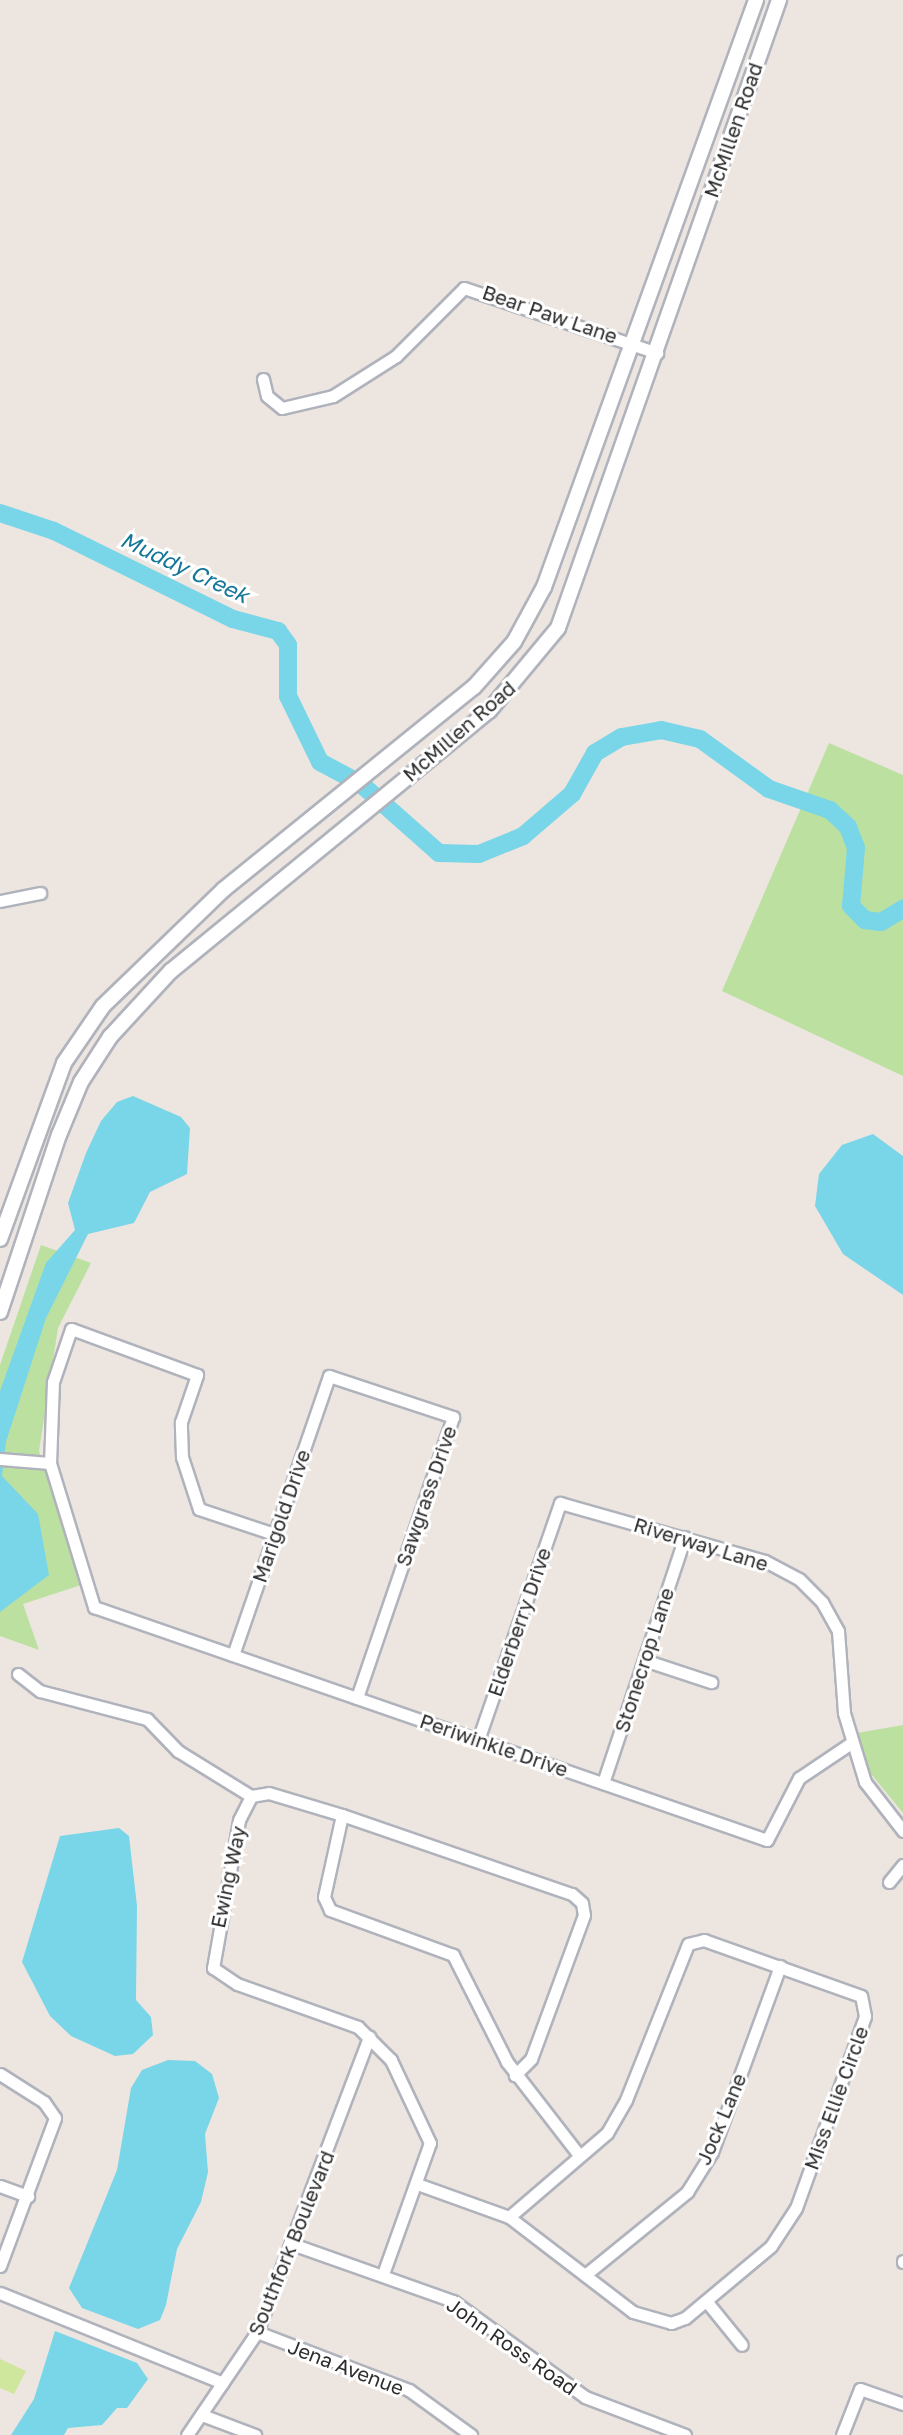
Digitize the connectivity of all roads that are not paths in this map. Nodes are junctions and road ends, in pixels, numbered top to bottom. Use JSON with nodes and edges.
{"nodes":[{"id":1,"x":756,"y":0,"type":"edge"},
{"id":2,"x":779,"y":0,"type":"edge"},
{"id":3,"x":634,"y":344,"type":"junction"},
{"id":4,"x":657,"y":353,"type":"junction"},
{"id":5,"x":263,"y":379,"type":"dead end"},
{"id":6,"x":40,"y":893,"type":"dead end"},
{"id":7,"x":0,"y":901,"type":"edge"},
{"id":8,"x":0,"y":1239,"type":"edge"},
{"id":9,"x":0,"y":1312,"type":"edge"},
{"id":10,"x":329,"y":1376,"type":"joint"},
{"id":11,"x":5,"y":1461,"type":"edge"},
{"id":12,"x":50,"y":1463,"type":"junction"},
{"id":13,"x":560,"y":1503,"type":"joint"},
{"id":14,"x":274,"y":1534,"type":"junction"},
{"id":15,"x":685,"y":1537,"type":"junction"},
{"id":16,"x":233,"y":1655,"type":"junction"},
{"id":17,"x":644,"y":1660,"type":"junction"},
{"id":18,"x":18,"y":1674,"type":"dead end"},
{"id":19,"x":711,"y":1682,"type":"dead end"},
{"id":20,"x":357,"y":1698,"type":"junction"},
{"id":21,"x":478,"y":1740,"type":"junction"},
{"id":22,"x":851,"y":1743,"type":"junction"},
{"id":23,"x":603,"y":1783,"type":"junction"},
{"id":24,"x":251,"y":1796,"type":"junction"},
{"id":25,"x":342,"y":1815,"type":"junction"},
{"id":26,"x":903,"y":1831,"type":"edge"},
{"id":27,"x":903,"y":1865,"type":"edge"},
{"id":28,"x":889,"y":1882,"type":"dead end"},
{"id":29,"x":780,"y":1966,"type":"junction"},
{"id":30,"x":369,"y":2037,"type":"junction"},
{"id":31,"x":0,"y":2074,"type":"edge"},
{"id":32,"x":515,"y":2075,"type":"junction"},
{"id":33,"x":579,"y":2155,"type":"junction"},
{"id":34,"x":420,"y":2185,"type":"junction"},
{"id":35,"x":0,"y":2186,"type":"edge"},
{"id":36,"x":28,"y":2196,"type":"junction"},
{"id":37,"x":509,"y":2217,"type":"junction"},
{"id":38,"x":292,"y":2244,"type":"junction"},
{"id":39,"x":0,"y":2266,"type":"edge"},
{"id":40,"x":383,"y":2274,"type":"junction"},
{"id":41,"x":585,"y":2275,"type":"junction"},
{"id":42,"x":0,"y":2293,"type":"edge"},
{"id":43,"x":707,"y":2302,"type":"junction"},
{"id":44,"x":257,"y":2332,"type":"junction"},
{"id":45,"x":742,"y":2345,"type":"dead end"},
{"id":46,"x":223,"y":2383,"type":"junction"},
{"id":47,"x":903,"y":2404,"type":"edge"},
{"id":48,"x":202,"y":2415,"type":"junction"},
{"id":49,"x":187,"y":2435,"type":"edge"},
{"id":50,"x":255,"y":2435,"type":"edge"},
{"id":51,"x":471,"y":2435,"type":"edge"},
{"id":52,"x":685,"y":2435,"type":"edge"},
{"id":53,"x":842,"y":2435,"type":"edge"}],
"edges":[{"from":1,"to":3,"type":"main road","name":"McMillen Road"},
{"from":2,"to":4,"type":"main road","name":"McMillen Road"},
{"from":3,"to":4,"type":"street","name":"Bear Paw Lane"},
{"from":3,"to":5,"type":"street","name":"Bear Paw Lane"},
{"from":3,"to":8,"type":"main road","name":"McMillen Road"},
{"from":4,"to":9,"type":"main road","name":"McMillen Road"},
{"from":6,"to":7,"type":"street"},
{"from":10,"to":14,"type":"street","name":"Marigold Drive"},
{"from":10,"to":20,"type":"street","name":"Sawgrass Drive"},
{"from":11,"to":12,"type":"street"},
{"from":12,"to":14,"type":"street"},
{"from":12,"to":16,"type":"street","name":"Periwinkle Drive"},
{"from":13,"to":15,"type":"street","name":"Riverway Lane"},
{"from":13,"to":21,"type":"street","name":"Elderberry Drive"},
{"from":14,"to":16,"type":"street","name":"Marigold Drive"},
{"from":15,"to":17,"type":"street","name":"Stonecrop Lane"},
{"from":15,"to":22,"type":"street","name":"Riverway Lane"},
{"from":16,"to":20,"type":"street","name":"Periwinkle Drive"},
{"from":17,"to":19,"type":"street"},
{"from":17,"to":23,"type":"street","name":"Stonecrop Lane"},
{"from":18,"to":24,"type":"street"},
{"from":20,"to":21,"type":"street","name":"Periwinkle Drive"},
{"from":21,"to":23,"type":"street","name":"Periwinkle Drive"},
{"from":22,"to":23,"type":"street","name":"Periwinkle Drive"},
{"from":22,"to":26,"type":"street","name":"Riverway Lane"},
{"from":24,"to":25,"type":"street"},
{"from":24,"to":30,"type":"street","name":"Ewing Way"},
{"from":25,"to":32,"type":"street"},
{"from":25,"to":32,"type":"street"},
{"from":27,"to":28,"type":"street"},
{"from":29,"to":33,"type":"street","name":"Miss Ellie Circle"},
{"from":29,"to":41,"type":"street","name":"Jock Lane"},
{"from":29,"to":43,"type":"street","name":"Miss Ellie Circle"},
{"from":30,"to":34,"type":"street","name":"Ewing Way"},
{"from":30,"to":38,"type":"street","name":"Southfork Boulevard"},
{"from":31,"to":36,"type":"street"},
{"from":32,"to":33,"type":"street"},
{"from":33,"to":37,"type":"street","name":"Miss Ellie Circle"},
{"from":34,"to":37,"type":"street","name":"Miss Ellie Circle"},
{"from":34,"to":40,"type":"street","name":"Ewing Way"},
{"from":35,"to":36,"type":"street"},
{"from":36,"to":39,"type":"street"},
{"from":37,"to":41,"type":"street","name":"Miss Ellie Circle"},
{"from":38,"to":40,"type":"street","name":"John Ross Road"},
{"from":38,"to":44,"type":"street","name":"Southfork Boulevard"},
{"from":40,"to":52,"type":"street","name":"John Ross Road"},
{"from":41,"to":43,"type":"street","name":"Miss Ellie Circle"},
{"from":42,"to":46,"type":"street"},
{"from":43,"to":45,"type":"street"},
{"from":44,"to":46,"type":"street","name":"Southfork Boulevard"},
{"from":44,"to":51,"type":"street","name":"Jena Avenue"},
{"from":46,"to":48,"type":"street","name":"Southfork Boulevard"},
{"from":47,"to":53,"type":"street"},
{"from":48,"to":49,"type":"street","name":"Southfork Boulevard"},
{"from":48,"to":50,"type":"street"}]}
